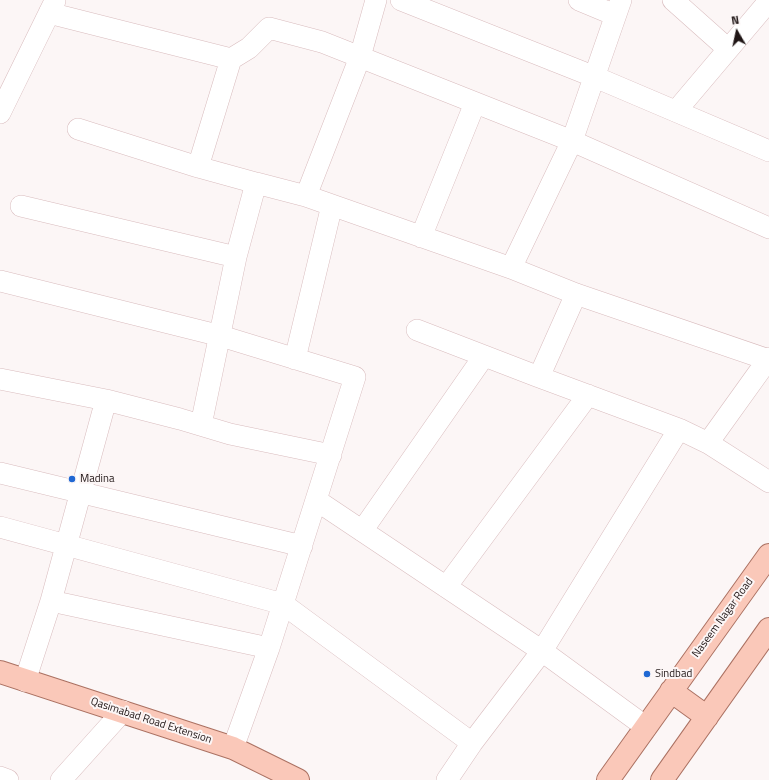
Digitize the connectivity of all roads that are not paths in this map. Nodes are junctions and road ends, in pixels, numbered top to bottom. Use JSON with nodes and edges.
{"nodes":[{"id":1,"x":376,"y":0,"type":"edge"},
{"id":2,"x":401,"y":0,"type":"edge"},
{"id":3,"x":579,"y":0,"type":"edge"},
{"id":4,"x":673,"y":0,"type":"edge"},
{"id":5,"x":769,"y":1,"type":"edge"},
{"id":6,"x":52,"y":6,"type":"edge"},
{"id":7,"x":618,"y":8,"type":"edge"},
{"id":8,"x":728,"y":49,"type":"junction"},
{"id":9,"x":360,"y":57,"type":"junction"},
{"id":10,"x":231,"y":59,"type":"junction"},
{"id":11,"x":595,"y":77,"type":"junction"},
{"id":12,"x":475,"y":103,"type":"junction"},
{"id":13,"x":676,"y":111,"type":"junction"},
{"id":14,"x":0,"y":113,"type":"edge"},
{"id":15,"x":78,"y":128,"type":"dead end"},
{"id":16,"x":572,"y":141,"type":"junction"},
{"id":17,"x":769,"y":151,"type":"edge"},
{"id":18,"x":198,"y":167,"type":"junction"},
{"id":19,"x":256,"y":183,"type":"junction"},
{"id":20,"x":306,"y":196,"type":"junction"},
{"id":21,"x":332,"y":205,"type":"junction"},
{"id":22,"x":21,"y":206,"type":"dead end"},
{"id":23,"x":769,"y":228,"type":"edge"},
{"id":24,"x":421,"y":237,"type":"junction"},
{"id":25,"x":236,"y":257,"type":"junction"},
{"id":26,"x":511,"y":268,"type":"junction"},
{"id":27,"x":0,"y":281,"type":"edge"},
{"id":28,"x":576,"y":294,"type":"junction"},
{"id":29,"x":417,"y":330,"type":"dead end"},
{"id":30,"x":220,"y":336,"type":"junction"},
{"id":31,"x":484,"y":356,"type":"junction"},
{"id":32,"x":295,"y":359,"type":"junction"},
{"id":33,"x":769,"y":359,"type":"edge"},
{"id":34,"x":539,"y":377,"type":"junction"},
{"id":35,"x":0,"y":379,"type":"edge"},
{"id":36,"x":588,"y":395,"type":"junction"},
{"id":37,"x":106,"y":400,"type":"junction"},
{"id":38,"x":201,"y":425,"type":"junction"},
{"id":39,"x":679,"y":429,"type":"junction"},
{"id":40,"x":708,"y":443,"type":"junction"},
{"id":41,"x":331,"y":455,"type":"junction"},
{"id":42,"x":0,"y":473,"type":"edge"},
{"id":43,"x":769,"y":482,"type":"edge"},
{"id":44,"x":80,"y":492,"type":"junction"},
{"id":45,"x":316,"y":500,"type":"junction"},
{"id":46,"x":0,"y":527,"type":"edge"},
{"id":47,"x":362,"y":531,"type":"junction"},
{"id":48,"x":65,"y":546,"type":"junction"},
{"id":49,"x":302,"y":546,"type":"junction"},
{"id":50,"x":769,"y":555,"type":"edge"},
{"id":51,"x":446,"y":587,"type":"junction"},
{"id":52,"x":51,"y":601,"type":"junction"},
{"id":53,"x":283,"y":604,"type":"junction"},
{"id":54,"x":769,"y":629,"type":"edge"},
{"id":55,"x":269,"y":648,"type":"junction"},
{"id":56,"x":542,"y":651,"type":"junction"},
{"id":57,"x":0,"y":672,"type":"edge"},
{"id":58,"x":25,"y":681,"type":"junction"},
{"id":59,"x":671,"y":690,"type":"junction"},
{"id":60,"x":123,"y":711,"type":"junction"},
{"id":61,"x":707,"y":717,"type":"junction"},
{"id":62,"x":646,"y":726,"type":"junction"},
{"id":63,"x":472,"y":743,"type":"junction"},
{"id":64,"x":233,"y":748,"type":"junction"},
{"id":65,"x":0,"y":777,"type":"edge"},
{"id":66,"x":8,"y":780,"type":"edge"},
{"id":67,"x":61,"y":780,"type":"edge"},
{"id":68,"x":298,"y":780,"type":"edge"},
{"id":69,"x":447,"y":780,"type":"edge"},
{"id":70,"x":608,"y":780,"type":"edge"},
{"id":71,"x":662,"y":780,"type":"edge"}],
"edges":[{"from":1,"to":9,"type":"street"},
{"from":2,"to":11,"type":"street"},
{"from":3,"to":7,"type":"street"},
{"from":4,"to":8,"type":"street"},
{"from":5,"to":8,"type":"street"},
{"from":6,"to":10,"type":"street"},
{"from":6,"to":14,"type":"street"},
{"from":7,"to":11,"type":"street"},
{"from":8,"to":13,"type":"street"},
{"from":9,"to":10,"type":"street"},
{"from":9,"to":12,"type":"street"},
{"from":9,"to":20,"type":"street"},
{"from":10,"to":18,"type":"street"},
{"from":11,"to":13,"type":"street"},
{"from":11,"to":16,"type":"street"},
{"from":12,"to":16,"type":"street"},
{"from":12,"to":24,"type":"street"},
{"from":13,"to":17,"type":"street"},
{"from":15,"to":18,"type":"street"},
{"from":16,"to":23,"type":"street"},
{"from":16,"to":26,"type":"street"},
{"from":18,"to":19,"type":"street"},
{"from":19,"to":20,"type":"street"},
{"from":19,"to":25,"type":"street"},
{"from":20,"to":21,"type":"street"},
{"from":21,"to":24,"type":"street"},
{"from":21,"to":32,"type":"street"},
{"from":22,"to":25,"type":"street"},
{"from":24,"to":26,"type":"street"},
{"from":25,"to":30,"type":"street"},
{"from":26,"to":28,"type":"street"},
{"from":27,"to":30,"type":"street"},
{"from":28,"to":33,"type":"street"},
{"from":28,"to":34,"type":"street"},
{"from":29,"to":31,"type":"street"},
{"from":30,"to":32,"type":"street"},
{"from":30,"to":38,"type":"street"},
{"from":31,"to":34,"type":"street"},
{"from":31,"to":47,"type":"street"},
{"from":32,"to":41,"type":"street"},
{"from":33,"to":40,"type":"street"},
{"from":34,"to":36,"type":"street"},
{"from":35,"to":37,"type":"street"},
{"from":36,"to":39,"type":"street"},
{"from":36,"to":51,"type":"street"},
{"from":37,"to":38,"type":"street"},
{"from":37,"to":44,"type":"street"},
{"from":38,"to":41,"type":"street"},
{"from":39,"to":40,"type":"street"},
{"from":39,"to":56,"type":"street"},
{"from":40,"to":43,"type":"street"},
{"from":41,"to":45,"type":"street"},
{"from":42,"to":44,"type":"street"},
{"from":44,"to":48,"type":"street"},
{"from":44,"to":49,"type":"street"},
{"from":45,"to":47,"type":"street"},
{"from":45,"to":49,"type":"street"},
{"from":46,"to":48,"type":"street"},
{"from":47,"to":51,"type":"street"},
{"from":48,"to":52,"type":"street"},
{"from":48,"to":53,"type":"street"},
{"from":49,"to":53,"type":"street"},
{"from":50,"to":59,"type":"main road","name":"Naseem Nagar Road"},
{"from":51,"to":56,"type":"street"},
{"from":52,"to":55,"type":"street"},
{"from":52,"to":58,"type":"street"},
{"from":53,"to":55,"type":"street"},
{"from":53,"to":63,"type":"street"},
{"from":54,"to":61,"type":"main road"},
{"from":55,"to":64,"type":"street"},
{"from":56,"to":62,"type":"street"},
{"from":56,"to":63,"type":"street"},
{"from":57,"to":58,"type":"main road","name":"Qasimabad Road Extension"},
{"from":58,"to":60,"type":"main road","name":"Qasimabad Road Extension"},
{"from":59,"to":61,"type":"main road"},
{"from":59,"to":62,"type":"main road","name":"Naseem Nagar Road"},
{"from":60,"to":64,"type":"main road","name":"Qasimabad Road Extension"},
{"from":60,"to":67,"type":"street"},
{"from":61,"to":71,"type":"main road"},
{"from":62,"to":70,"type":"main road","name":"Naseem Nagar Road"},
{"from":63,"to":69,"type":"street"},
{"from":64,"to":68,"type":"main road","name":"Qasimabad Road Extension"},
{"from":65,"to":66,"type":"street"}]}
